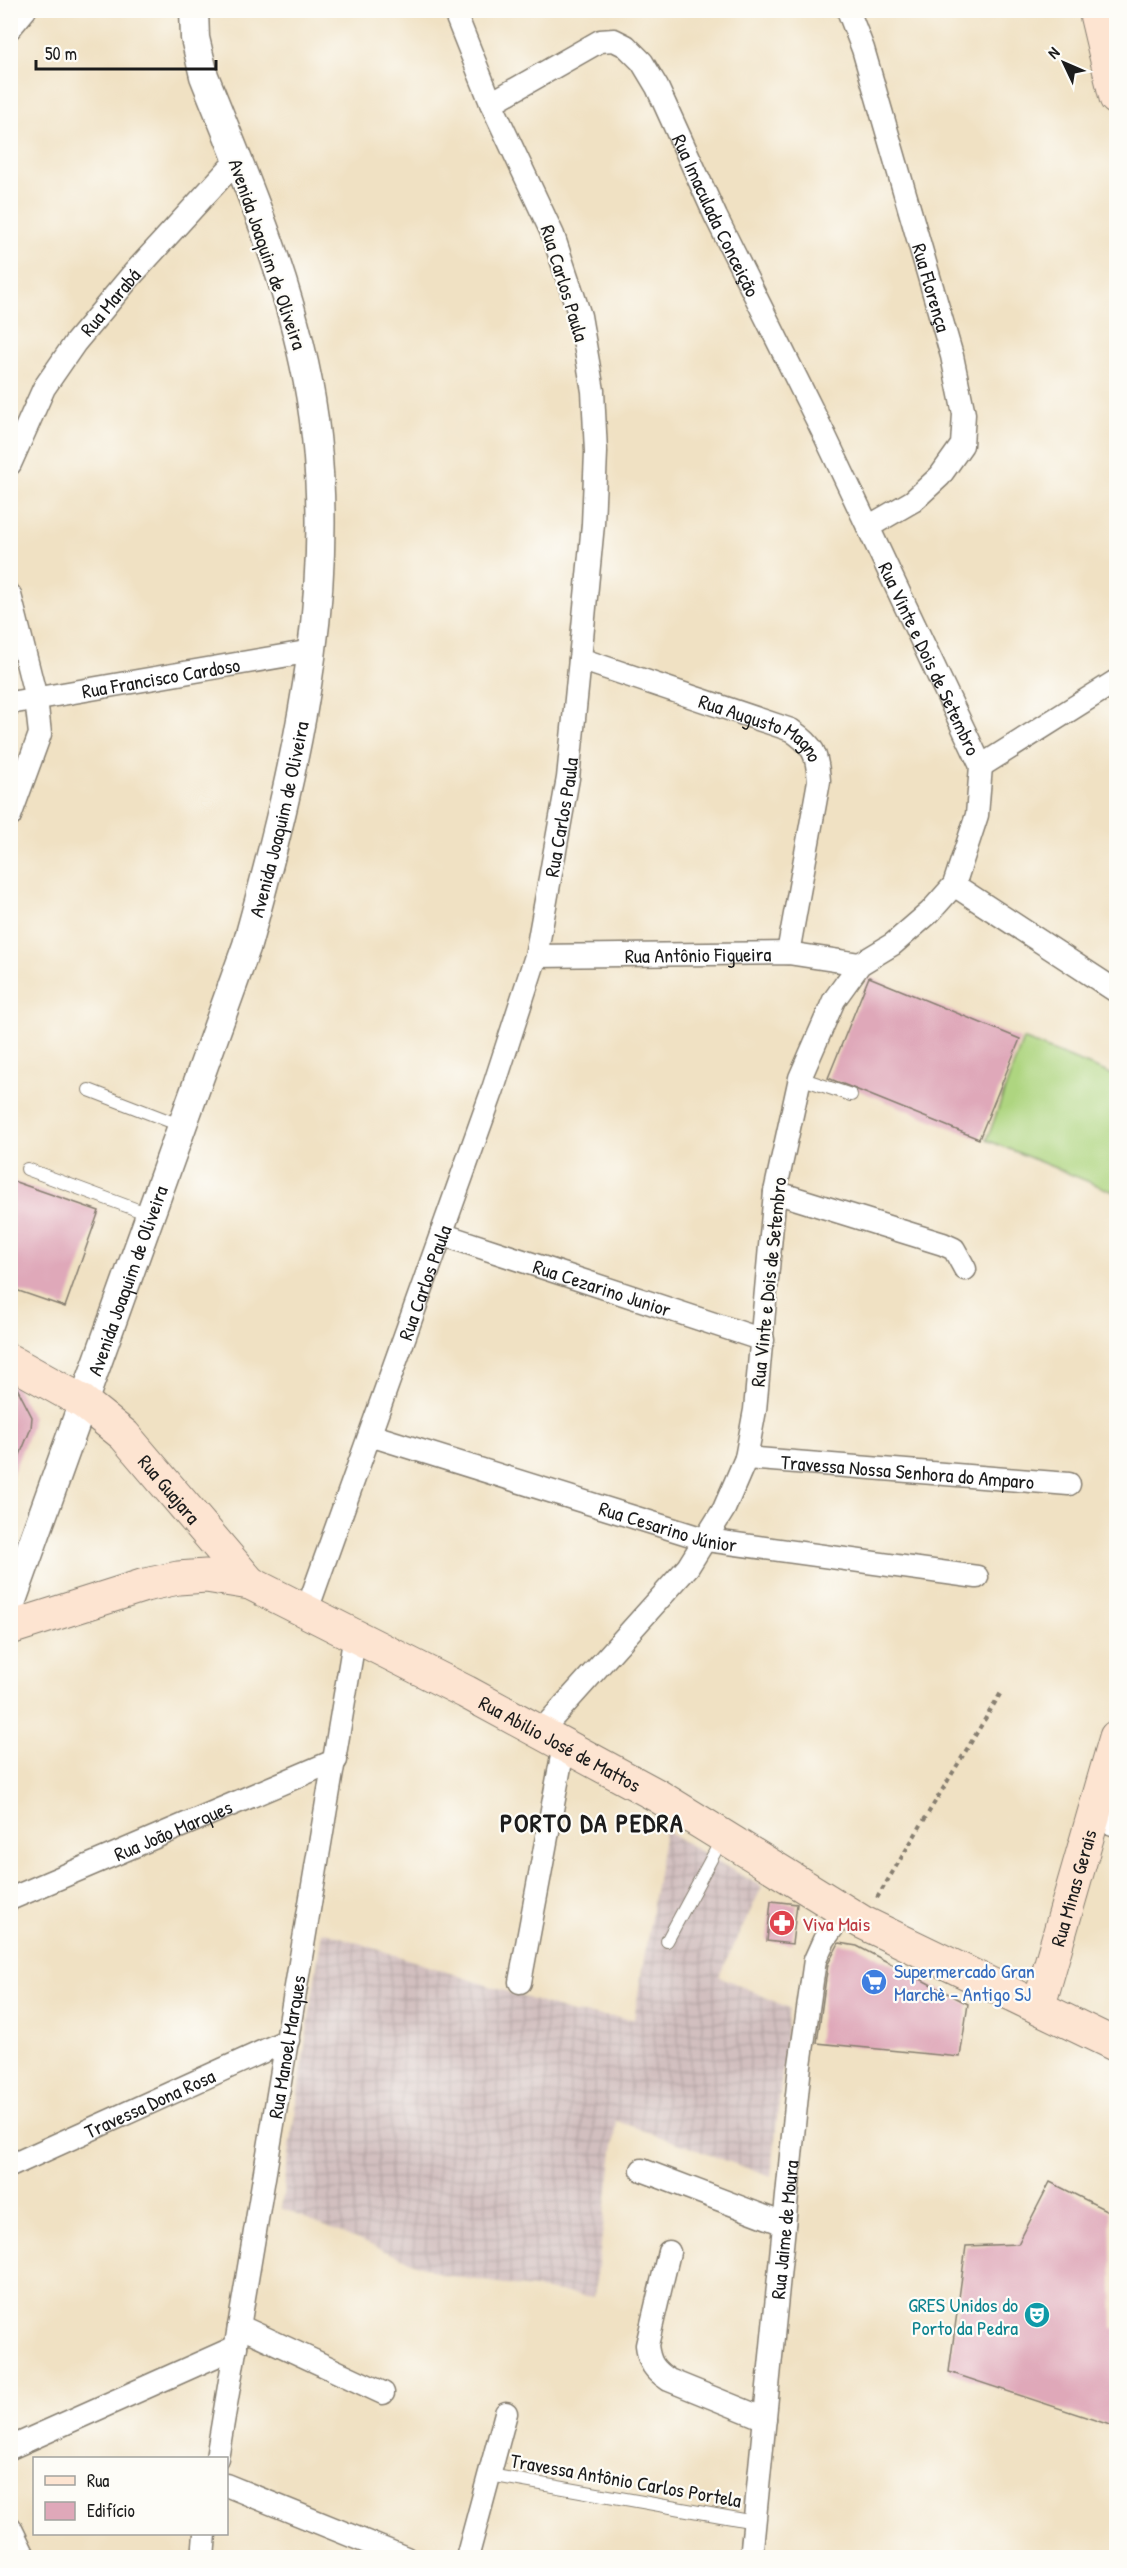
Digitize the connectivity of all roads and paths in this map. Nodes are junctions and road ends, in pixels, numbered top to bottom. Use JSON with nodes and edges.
{"nodes":[{"id":1,"x":25,"y":10,"type":"edge"},
{"id":2,"x":194,"y":10,"type":"edge"},
{"id":3,"x":454,"y":10,"type":"edge"},
{"id":4,"x":848,"y":10,"type":"edge"},
{"id":5,"x":1103,"y":13,"type":"edge"},
{"id":6,"x":10,"y":28,"type":"edge"},
{"id":7,"x":1116,"y":98,"type":"edge"},
{"id":8,"x":491,"y":103,"type":"junction"},
{"id":9,"x":237,"y":160,"type":"junction"},
{"id":10,"x":10,"y":464,"type":"edge"},
{"id":11,"x":868,"y":527,"type":"junction"},
{"id":12,"x":10,"y":595,"type":"edge"},
{"id":13,"x":312,"y":651,"type":"junction"},
{"id":14,"x":580,"y":659,"type":"junction"},
{"id":15,"x":1116,"y":681,"type":"edge"},
{"id":16,"x":36,"y":698,"type":"junction"},
{"id":17,"x":10,"y":703,"type":"edge"},
{"id":18,"x":981,"y":766,"type":"junction"},
{"id":19,"x":10,"y":816,"type":"edge"},
{"id":20,"x":954,"y":885,"type":"junction"},
{"id":21,"x":788,"y":953,"type":"junction"},
{"id":22,"x":536,"y":956,"type":"junction"},
{"id":23,"x":860,"y":963,"type":"junction"},
{"id":24,"x":1116,"y":991,"type":"edge"},
{"id":25,"x":800,"y":1078,"type":"junction"},
{"id":26,"x":89,"y":1090,"type":"dead end"},
{"id":27,"x":851,"y":1095,"type":"dead end"},
{"id":28,"x":182,"y":1126,"type":"junction"},
{"id":29,"x":27,"y":1169,"type":"dead end"},
{"id":30,"x":775,"y":1192,"type":"junction"},
{"id":31,"x":152,"y":1215,"type":"junction"},
{"id":32,"x":441,"y":1234,"type":"junction"},
{"id":33,"x":965,"y":1269,"type":"dead end"},
{"id":34,"x":763,"y":1340,"type":"junction"},
{"id":35,"x":10,"y":1361,"type":"edge"},
{"id":36,"x":83,"y":1402,"type":"junction"},
{"id":37,"x":370,"y":1435,"type":"junction"},
{"id":38,"x":746,"y":1458,"type":"junction"},
{"id":39,"x":1069,"y":1484,"type":"dead end"},
{"id":40,"x":707,"y":1540,"type":"junction"},
{"id":41,"x":977,"y":1577,"type":"dead end"},
{"id":42,"x":250,"y":1583,"type":"junction"},
{"id":43,"x":10,"y":1605,"type":"edge"},
{"id":44,"x":307,"y":1610,"type":"junction"},
{"id":45,"x":10,"y":1628,"type":"edge"},
{"id":46,"x":355,"y":1635,"type":"junction"},
{"id":47,"x":1002,"y":1691,"type":"dead end"},
{"id":48,"x":1116,"y":1737,"type":"edge"},
{"id":49,"x":552,"y":1739,"type":"junction"},
{"id":50,"x":336,"y":1760,"type":"junction"},
{"id":51,"x":1105,"y":1821,"type":"edge"},
{"id":52,"x":723,"y":1836,"type":"junction"},
{"id":53,"x":10,"y":1899,"type":"edge"},
{"id":54,"x":853,"y":1916,"type":"junction"},
{"id":55,"x":667,"y":1941,"type":"dead end"},
{"id":56,"x":520,"y":1982,"type":"dead end"},
{"id":57,"x":1039,"y":2005,"type":"junction"},
{"id":58,"x":288,"y":2040,"type":"junction"},
{"id":59,"x":1116,"y":2044,"type":"edge"},
{"id":60,"x":10,"y":2166,"type":"edge"},
{"id":61,"x":642,"y":2170,"type":"dead end"},
{"id":62,"x":784,"y":2224,"type":"junction"},
{"id":63,"x":669,"y":2252,"type":"dead end"},
{"id":64,"x":238,"y":2336,"type":"junction"},
{"id":65,"x":382,"y":2393,"type":"dead end"},
{"id":66,"x":506,"y":2413,"type":"dead end"},
{"id":67,"x":765,"y":2419,"type":"junction"},
{"id":68,"x":10,"y":2448,"type":"edge"},
{"id":69,"x":217,"y":2457,"type":"edge"},
{"id":70,"x":490,"y":2475,"type":"junction"},
{"id":71,"x":228,"y":2486,"type":"edge"},
{"id":72,"x":755,"y":2522,"type":"junction"},
{"id":73,"x":10,"y":2527,"type":"edge"},
{"id":74,"x":205,"y":2535,"type":"edge"},
{"id":75,"x":24,"y":2558,"type":"edge"},
{"id":76,"x":203,"y":2558,"type":"edge"},
{"id":77,"x":406,"y":2558,"type":"edge"},
{"id":78,"x":467,"y":2558,"type":"edge"},
{"id":79,"x":751,"y":2558,"type":"edge"}],
"edges":[{"from":1,"to":6,"type":"street"},
{"from":2,"to":9,"type":"street","name":"Avenida Joaquim de Oliveira"},
{"from":3,"to":8,"type":"street","name":"Rua Carlos Paula"},
{"from":4,"to":11,"type":"street","name":"Rua Florença"},
{"from":5,"to":7,"type":"main road"},
{"from":8,"to":11,"type":"street","name":"Rua Imaculada Conceição"},
{"from":8,"to":14,"type":"street","name":"Rua Carlos Paula"},
{"from":9,"to":10,"type":"street","name":"Rua Marabá"},
{"from":9,"to":13,"type":"street","name":"Avenida Joaquim de Oliveira"},
{"from":11,"to":18,"type":"street","name":"Rua Vinte e Dois de Setembro"},
{"from":12,"to":16,"type":"street"},
{"from":13,"to":16,"type":"street","name":"Rua Francisco Cardoso"},
{"from":13,"to":28,"type":"street","name":"Avenida Joaquim de Oliveira"},
{"from":14,"to":21,"type":"street","name":"Rua Augusto Magno"},
{"from":14,"to":22,"type":"street","name":"Rua Carlos Paula"},
{"from":15,"to":18,"type":"street"},
{"from":16,"to":17,"type":"street","name":"Rua Francisco Cardoso"},
{"from":16,"to":19,"type":"street"},
{"from":18,"to":20,"type":"street","name":"Rua Vinte e Dois de Setembro"},
{"from":20,"to":23,"type":"street","name":"Rua Vinte e Dois de Setembro"},
{"from":20,"to":24,"type":"street"},
{"from":21,"to":22,"type":"street","name":"Rua Antônio Figueira"},
{"from":21,"to":23,"type":"street","name":"Rua Antônio Figueira"},
{"from":22,"to":32,"type":"street","name":"Rua Carlos Paula"},
{"from":23,"to":25,"type":"street","name":"Rua Vinte e Dois de Setembro"},
{"from":25,"to":27,"type":"lane"},
{"from":25,"to":30,"type":"street","name":"Rua Vinte e Dois de Setembro"},
{"from":26,"to":28,"type":"lane"},
{"from":28,"to":31,"type":"street","name":"Avenida Joaquim de Oliveira"},
{"from":29,"to":31,"type":"lane"},
{"from":30,"to":33,"type":"street"},
{"from":30,"to":34,"type":"street","name":"Rua Vinte e Dois de Setembro"},
{"from":31,"to":36,"type":"street","name":"Avenida Joaquim de Oliveira"},
{"from":32,"to":34,"type":"street","name":"Rua Cezarino Junior"},
{"from":32,"to":37,"type":"street","name":"Rua Carlos Paula"},
{"from":34,"to":38,"type":"street","name":"Rua Vinte e Dois de Setembro"},
{"from":35,"to":36,"type":"main road","name":"Rua Guajara"},
{"from":36,"to":42,"type":"main road","name":"Rua Guajara"},
{"from":36,"to":43,"type":"street","name":"Avenida Joaquim de Oliveira"},
{"from":37,"to":40,"type":"street","name":"Rua Cesarino Júnior"},
{"from":37,"to":44,"type":"street","name":"Rua Carlos Paula"},
{"from":38,"to":39,"type":"street","name":"Travessa Nossa Senhora do Amparo"},
{"from":38,"to":40,"type":"street","name":"Rua Vinte e Dois de Setembro"},
{"from":40,"to":41,"type":"street","name":"Rua Cesarino Júnior"},
{"from":40,"to":49,"type":"street","name":"Rua Vinte e Dois de Setembro"},
{"from":42,"to":44,"type":"main road","name":"Rua Abilio José de Mattos"},
{"from":42,"to":45,"type":"main road","name":"Rua Abilio José de Mattos"},
{"from":44,"to":46,"type":"main road","name":"Rua Abilio José de Mattos"},
{"from":46,"to":49,"type":"main road","name":"Rua Abilio José de Mattos"},
{"from":46,"to":50,"type":"street","name":"Rua Manoel Marques"},
{"from":47,"to":54,"type":"path"},
{"from":48,"to":51,"type":"main road","name":"Rua Minas Gerais"},
{"from":49,"to":52,"type":"main road","name":"Rua Abilio José de Mattos"},
{"from":49,"to":56,"type":"street"},
{"from":50,"to":53,"type":"street","name":"Rua João Marques"},
{"from":50,"to":58,"type":"street","name":"Rua Manoel Marques"},
{"from":51,"to":57,"type":"main road","name":"Rua Minas Gerais"},
{"from":52,"to":54,"type":"main road","name":"Rua Abilio José de Mattos"},
{"from":52,"to":55,"type":"lane"},
{"from":54,"to":57,"type":"main road","name":"Rua Abilio José de Mattos"},
{"from":54,"to":62,"type":"street","name":"Rua Jaime de Moura"},
{"from":57,"to":59,"type":"main road","name":"Rua Abilio José de Mattos"},
{"from":58,"to":60,"type":"street","name":"Travessa Dona Rosa"},
{"from":58,"to":64,"type":"street","name":"Rua Manoel Marques"},
{"from":61,"to":62,"type":"street"},
{"from":62,"to":67,"type":"street","name":"Rua Jaime de Moura"},
{"from":63,"to":67,"type":"street"},
{"from":64,"to":65,"type":"street"},
{"from":64,"to":68,"type":"street"},
{"from":64,"to":69,"type":"street","name":"Rua Manoel Marques"},
{"from":66,"to":70,"type":"street"},
{"from":67,"to":72,"type":"street","name":"Rua Jaime de Moura"},
{"from":70,"to":72,"type":"lane","name":"Travessa Antônio Carlos Portela"},
{"from":70,"to":78,"type":"street"},
{"from":71,"to":77,"type":"street"},
{"from":72,"to":79,"type":"street","name":"Rua Jaime de Moura"},
{"from":73,"to":75,"type":"street"},
{"from":74,"to":76,"type":"street"}]}
